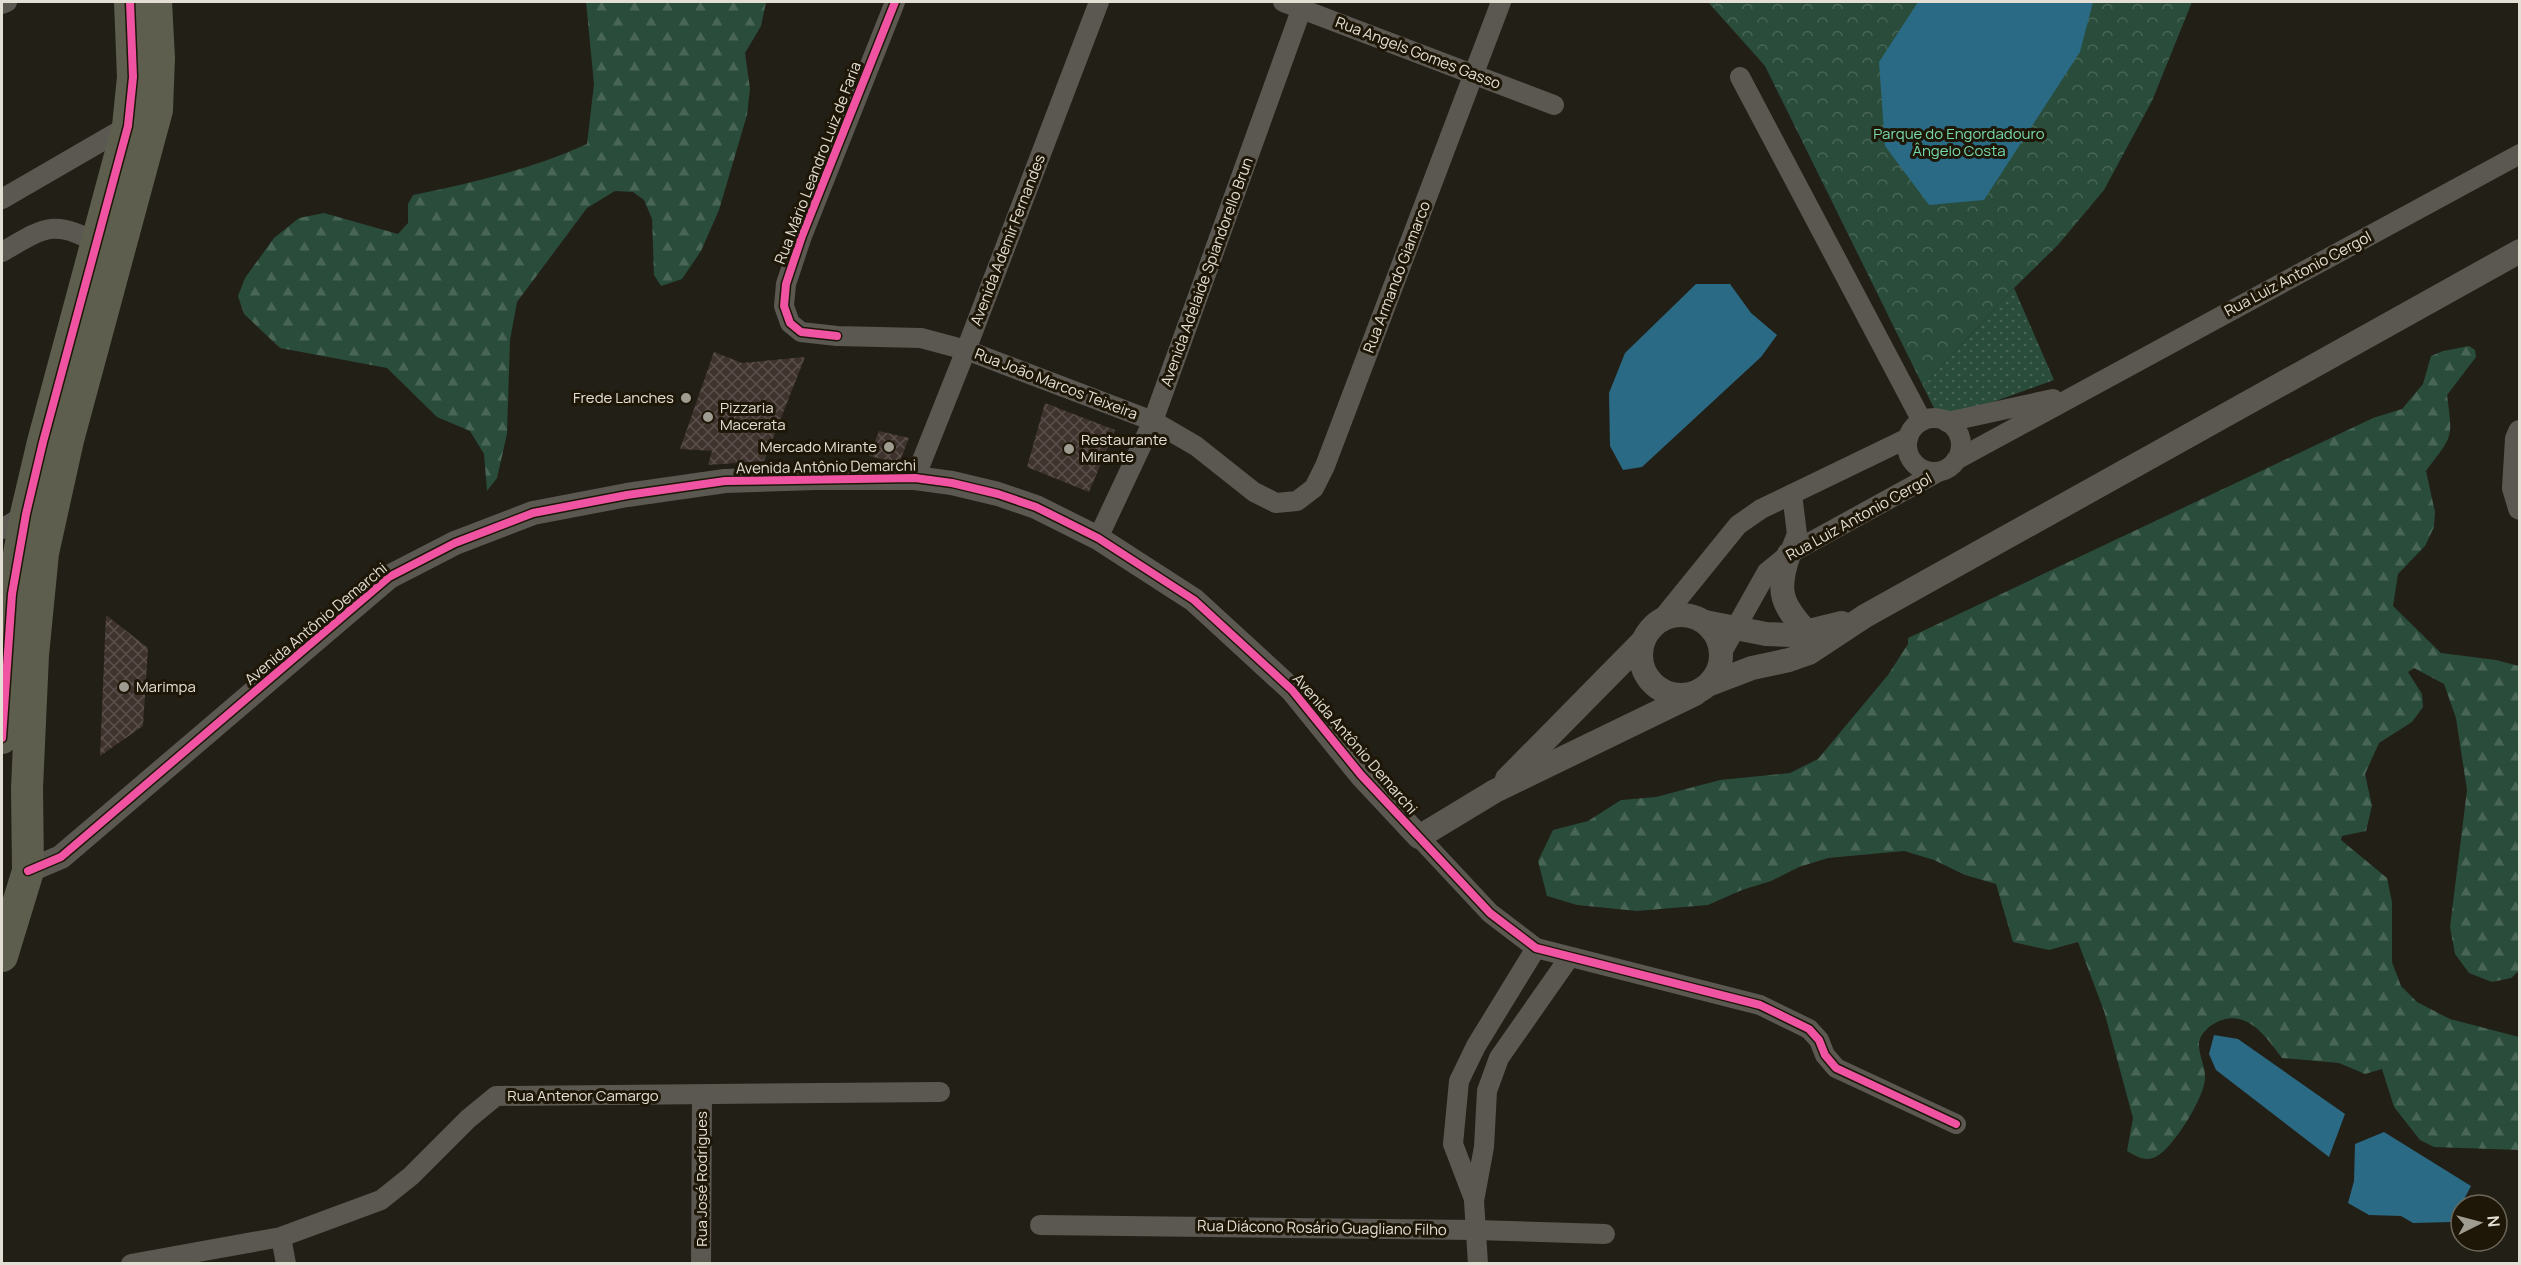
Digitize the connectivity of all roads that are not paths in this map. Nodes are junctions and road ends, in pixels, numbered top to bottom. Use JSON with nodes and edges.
{"nodes":[{"id":1,"x":7,"y":2,"type":"edge"},
{"id":2,"x":130,"y":2,"type":"edge"},
{"id":3,"x":156,"y":2,"type":"edge"},
{"id":4,"x":896,"y":2,"type":"edge"},
{"id":5,"x":1099,"y":2,"type":"edge"},
{"id":6,"x":1502,"y":2,"type":"edge"},
{"id":7,"x":2,"y":4,"type":"edge"},
{"id":8,"x":1296,"y":4,"type":"edge"},
{"id":9,"x":1473,"y":75,"type":"junction"},
{"id":10,"x":1740,"y":77,"type":"dead end"},
{"id":11,"x":1554,"y":105,"type":"dead end"},
{"id":12,"x":128,"y":126,"type":"junction"},
{"id":13,"x":2520,"y":154,"type":"edge"},
{"id":14,"x":2,"y":199,"type":"edge"},
{"id":15,"x":96,"y":243,"type":"junction"},
{"id":16,"x":2520,"y":251,"type":"edge"},
{"id":17,"x":2,"y":252,"type":"edge"},
{"id":18,"x":837,"y":336,"type":"joint"},
{"id":19,"x":966,"y":350,"type":"junction"},
{"id":20,"x":2077,"y":393,"type":"junction"},
{"id":21,"x":1153,"y":421,"type":"junction"},
{"id":22,"x":1922,"y":421,"type":"junction"},
{"id":23,"x":1947,"y":422,"type":"junction"},
{"id":24,"x":2520,"y":432,"type":"edge"},
{"id":25,"x":1908,"y":438,"type":"junction"},
{"id":26,"x":1956,"y":460,"type":"junction"},
{"id":27,"x":1938,"y":472,"type":"junction"},
{"id":28,"x":915,"y":478,"type":"junction"},
{"id":29,"x":1254,"y":492,"type":"joint"},
{"id":30,"x":1792,"y":494,"type":"junction"},
{"id":31,"x":2520,"y":508,"type":"edge"},
{"id":32,"x":14,"y":521,"type":"edge"},
{"id":33,"x":1098,"y":538,"type":"junction"},
{"id":34,"x":1790,"y":554,"type":"junction"},
{"id":35,"x":1865,"y":616,"type":"junction"},
{"id":36,"x":1660,"y":620,"type":"junction"},
{"id":37,"x":1705,"y":622,"type":"junction"},
{"id":38,"x":1736,"y":626,"type":"junction"},
{"id":39,"x":1807,"y":632,"type":"junction"},
{"id":40,"x":1642,"y":642,"type":"junction"},
{"id":41,"x":1722,"y":652,"type":"junction"},
{"id":42,"x":1702,"y":689,"type":"junction"},
{"id":43,"x":2,"y":738,"type":"edge"},
{"id":44,"x":1494,"y":791,"type":"junction"},
{"id":45,"x":1419,"y":837,"type":"junction"},
{"id":46,"x":28,"y":871,"type":"junction"},
{"id":47,"x":1536,"y":948,"type":"junction"},
{"id":48,"x":2,"y":956,"type":"edge"},
{"id":49,"x":1569,"y":958,"type":"junction"},
{"id":50,"x":940,"y":1092,"type":"dead end"},
{"id":51,"x":702,"y":1095,"type":"junction"},
{"id":52,"x":1956,"y":1124,"type":"dead end"},
{"id":53,"x":1474,"y":1201,"type":"junction"},
{"id":54,"x":1040,"y":1225,"type":"dead end"},
{"id":55,"x":1476,"y":1230,"type":"junction"},
{"id":56,"x":1605,"y":1234,"type":"dead end"},
{"id":57,"x":281,"y":1237,"type":"junction"},
{"id":58,"x":131,"y":1263,"type":"edge"},
{"id":59,"x":286,"y":1263,"type":"edge"},
{"id":60,"x":701,"y":1263,"type":"edge"},
{"id":61,"x":1478,"y":1263,"type":"edge"}],
"edges":[{"from":1,"to":7,"type":"street"},
{"from":2,"to":12,"type":"main road"},
{"from":3,"to":46,"type":"main road"},
{"from":4,"to":18,"type":"street","name":"Rua Mário Leandro Luiz de Faria"},
{"from":5,"to":19,"type":"street","name":"Avenida Ademir Fernandes"},
{"from":6,"to":9,"type":"street","name":"Rua Armando Giamarco"},
{"from":8,"to":9,"type":"street","name":"Rua Angels Gomes Gasso"},
{"from":8,"to":21,"type":"street","name":"Avenida Adelaide Spiandorello Brun"},
{"from":9,"to":11,"type":"street","name":"Rua Angels Gomes Gasso"},
{"from":9,"to":29,"type":"street","name":"Rua Armando Giamarco"},
{"from":10,"to":22,"type":"street"},
{"from":12,"to":14,"type":"street"},
{"from":12,"to":15,"type":"main road"},
{"from":13,"to":20,"type":"street","name":"Rua Luiz Antonio Cergol"},
{"from":15,"to":17,"type":"street"},
{"from":15,"to":32,"type":"main road"},
{"from":16,"to":35,"type":"street"},
{"from":18,"to":19,"type":"street","name":"Rua João Marcos Teixeira"},
{"from":19,"to":21,"type":"street","name":"Rua João Marcos Teixeira"},
{"from":19,"to":28,"type":"street","name":"Avenida Ademir Fernandes"},
{"from":20,"to":23,"type":"street","name":"Rua Luiz Antonio Cergol"},
{"from":20,"to":26,"type":"street","name":"Rua Luiz Antonio Cergol"},
{"from":21,"to":29,"type":"street","name":"Rua João Marcos Teixeira"},
{"from":21,"to":33,"type":"street","name":"Avenida Adelaide Spiandorello Brun"},
{"from":22,"to":23,"type":"street","name":"Rua Luiz Antonio Cergol"},
{"from":22,"to":25,"type":"street"},
{"from":23,"to":26,"type":"street"},
{"from":24,"to":31,"type":"street"},
{"from":25,"to":27,"type":"street","name":"Rua Luiz Antonio Cergol"},
{"from":25,"to":30,"type":"street"},
{"from":26,"to":27,"type":"street","name":"Rua Luiz Antonio Cergol"},
{"from":27,"to":34,"type":"street","name":"Rua Luiz Antonio Cergol"},
{"from":28,"to":33,"type":"street","name":"Avenida Antônio Demarchi"},
{"from":28,"to":46,"type":"street","name":"Avenida Antônio Demarchi"},
{"from":30,"to":34,"type":"street"},
{"from":30,"to":36,"type":"street"},
{"from":32,"to":43,"type":"main road"},
{"from":33,"to":45,"type":"street","name":"Avenida Antônio Demarchi"},
{"from":34,"to":38,"type":"street","name":"Rua Luiz Antonio Cergol"},
{"from":34,"to":39,"type":"street"},
{"from":35,"to":39,"type":"street"},
{"from":35,"to":42,"type":"street"},
{"from":36,"to":37,"type":"street"},
{"from":36,"to":40,"type":"street"},
{"from":37,"to":38,"type":"street"},
{"from":37,"to":41,"type":"street"},
{"from":38,"to":39,"type":"street"},
{"from":38,"to":41,"type":"street","name":"Rua Luiz Antonio Cergol"},
{"from":40,"to":42,"type":"street"},
{"from":40,"to":44,"type":"street"},
{"from":41,"to":42,"type":"street"},
{"from":42,"to":44,"type":"street"},
{"from":44,"to":45,"type":"street"},
{"from":45,"to":47,"type":"street","name":"Avenida Antônio Demarchi"},
{"from":46,"to":48,"type":"main road"},
{"from":47,"to":49,"type":"street","name":"Avenida Antônio Demarchi"},
{"from":47,"to":53,"type":"street"},
{"from":49,"to":52,"type":"street","name":"Avenida Antônio Demarchi"},
{"from":49,"to":53,"type":"street"},
{"from":50,"to":51,"type":"street","name":"Rua Antenor Camargo"},
{"from":51,"to":57,"type":"street","name":"Rua Antenor Camargo"},
{"from":51,"to":60,"type":"street","name":"Rua José Rodrigues"},
{"from":53,"to":55,"type":"street"},
{"from":54,"to":55,"type":"street","name":"Rua Diácono Rosário Guagliano Filho"},
{"from":55,"to":56,"type":"street","name":"Rua Diácono Rosário Guagliano Filho"},
{"from":55,"to":61,"type":"street"},
{"from":57,"to":58,"type":"street","name":"Rua Antenor Camargo"},
{"from":57,"to":59,"type":"street"}]}
